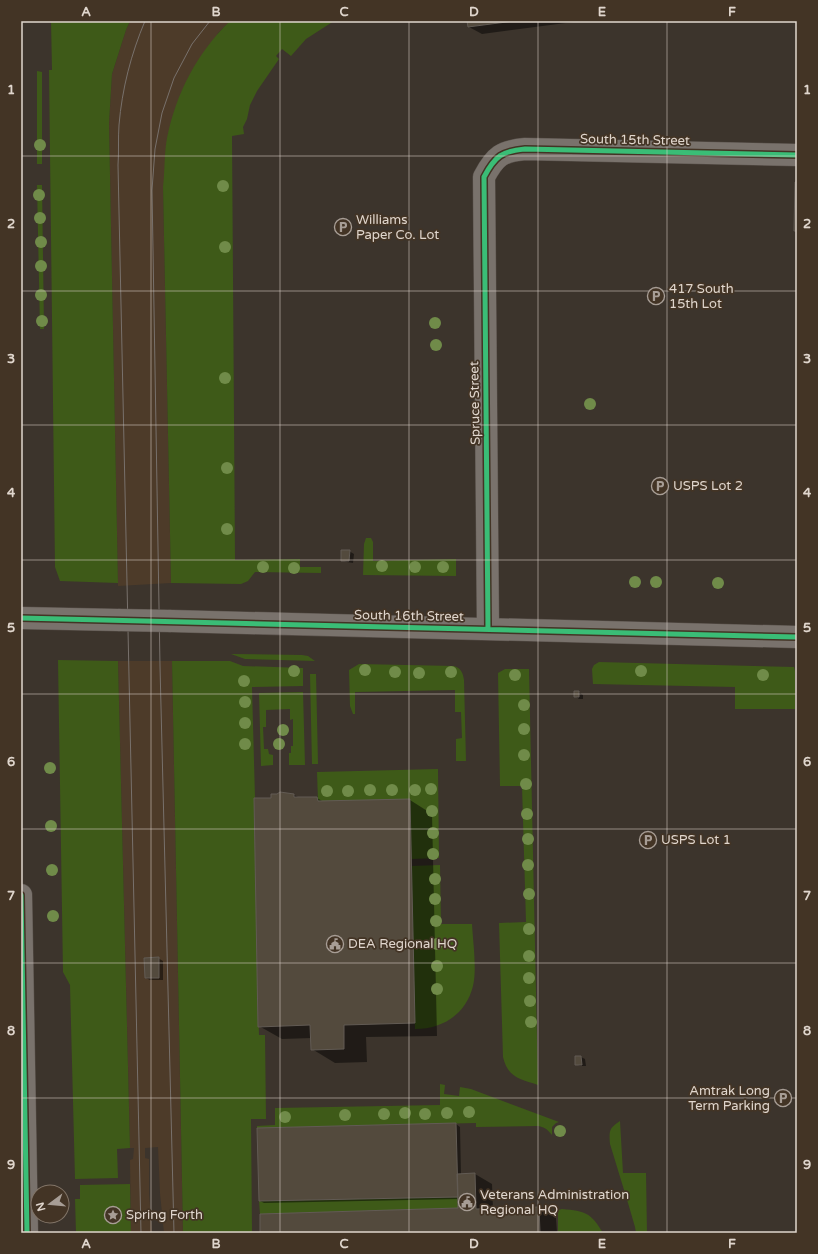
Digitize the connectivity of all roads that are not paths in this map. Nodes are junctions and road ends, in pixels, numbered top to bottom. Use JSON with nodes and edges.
{"nodes":[{"id":1,"x":797,"y":155,"type":"edge"},
{"id":2,"x":484,"y":177,"type":"joint"},
{"id":3,"x":21,"y":618,"type":"edge"},
{"id":4,"x":488,"y":629,"type":"junction"},
{"id":5,"x":797,"y":636,"type":"edge"},
{"id":6,"x":21,"y":895,"type":"edge"},
{"id":7,"x":28,"y":1233,"type":"edge"}],
"edges":[{"from":1,"to":2,"type":"street","name":"South 15th Street"},
{"from":2,"to":4,"type":"street","name":"Spruce Street"},
{"from":3,"to":4,"type":"street","name":"South 16th Street","bridge":true},
{"from":4,"to":5,"type":"street","name":"South 16th Street"},
{"from":6,"to":7,"type":"street"}]}
